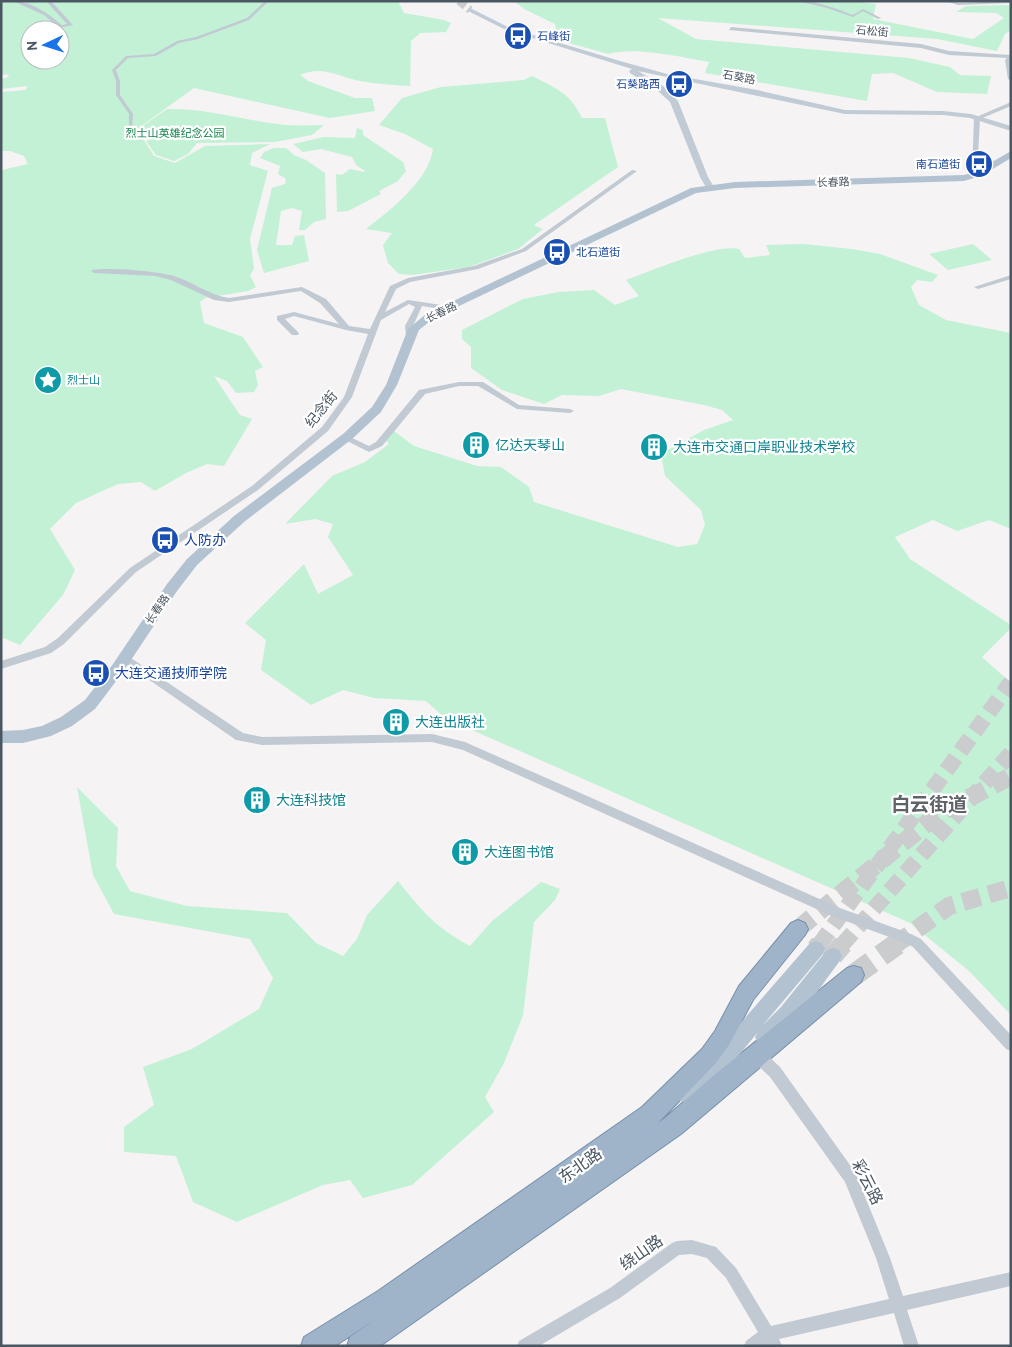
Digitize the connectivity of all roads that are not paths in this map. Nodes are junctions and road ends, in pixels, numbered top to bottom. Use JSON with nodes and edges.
{"nodes":[{"id":1,"x":15,"y":1,"type":"edge"},
{"id":2,"x":48,"y":1,"type":"edge"},
{"id":3,"x":266,"y":1,"type":"edge"},
{"id":4,"x":800,"y":1,"type":"edge"},
{"id":5,"x":948,"y":1,"type":"edge"},
{"id":6,"x":1011,"y":2,"type":"edge"},
{"id":7,"x":480,"y":9,"type":"tunnel mouth"},
{"id":8,"x":470,"y":10,"type":"tunnel mouth"},
{"id":9,"x":879,"y":18,"type":"dead end"},
{"id":10,"x":731,"y":29,"type":"dead end"},
{"id":11,"x":1011,"y":58,"type":"edge"},
{"id":12,"x":621,"y":62,"type":"junction"},
{"id":13,"x":636,"y":68,"type":"junction"},
{"id":14,"x":678,"y":77,"type":"junction"},
{"id":15,"x":1011,"y":79,"type":"edge"},
{"id":16,"x":657,"y":81,"type":"junction"},
{"id":17,"x":665,"y":87,"type":"junction"},
{"id":18,"x":676,"y":96,"type":"junction"},
{"id":19,"x":1011,"y":104,"type":"edge"},
{"id":20,"x":979,"y":118,"type":"junction"},
{"id":21,"x":1011,"y":128,"type":"edge"},
{"id":22,"x":130,"y":130,"type":"dead end"},
{"id":23,"x":1011,"y":154,"type":"edge"},
{"id":24,"x":634,"y":171,"type":"dead end"},
{"id":25,"x":974,"y":172,"type":"dead end"},
{"id":26,"x":704,"y":177,"type":"junction"},
{"id":27,"x":713,"y":185,"type":"junction"},
{"id":28,"x":694,"y":190,"type":"junction"},
{"id":29,"x":94,"y":271,"type":"dead end"},
{"id":30,"x":1011,"y":277,"type":"edge"},
{"id":31,"x":400,"y":283,"type":"junction"},
{"id":32,"x":978,"y":287,"type":"dead end"},
{"id":33,"x":408,"y":297,"type":"junction"},
{"id":34,"x":387,"y":299,"type":"junction"},
{"id":35,"x":446,"y":308,"type":"junction"},
{"id":36,"x":378,"y":319,"type":"junction"},
{"id":37,"x":347,"y":328,"type":"junction"},
{"id":38,"x":372,"y":332,"type":"junction"},
{"id":39,"x":295,"y":333,"type":"dead end"},
{"id":40,"x":410,"y":336,"type":"junction"},
{"id":41,"x":570,"y":411,"type":"dead end"},
{"id":42,"x":346,"y":438,"type":"junction"},
{"id":43,"x":125,"y":658,"type":"junction"},
{"id":44,"x":1,"y":665,"type":"edge"},
{"id":45,"x":1,"y":737,"type":"edge"},
{"id":46,"x":798,"y":929,"type":"tunnel mouth"},
{"id":47,"x":854,"y":975,"type":"tunnel mouth"},
{"id":48,"x":1011,"y":1045,"type":"edge"},
{"id":49,"x":757,"y":1055,"type":"junction"},
{"id":50,"x":721,"y":1084,"type":"junction"},
{"id":51,"x":650,"y":1116,"type":"junction"},
{"id":52,"x":1011,"y":1280,"type":"edge"},
{"id":53,"x":897,"y":1305,"type":"junction"},
{"id":54,"x":772,"y":1340,"type":"edge"},
{"id":55,"x":314,"y":1346,"type":"edge"},
{"id":56,"x":359,"y":1346,"type":"edge"},
{"id":57,"x":524,"y":1346,"type":"edge"},
{"id":58,"x":751,"y":1346,"type":"edge"},
{"id":59,"x":912,"y":1346,"type":"edge"}],
"edges":[{"from":1,"to":2,"type":"street"},
{"from":3,"to":22,"type":"street"},
{"from":4,"to":9,"type":"street"},
{"from":5,"to":6,"type":"street"},
{"from":7,"to":12,"type":"main road","name":"石葵路"},
{"from":8,"to":12,"type":"main road","name":"石葵路"},
{"from":10,"to":11,"type":"street","name":"石松街"},
{"from":11,"to":15,"type":"street"},
{"from":12,"to":13,"type":"main road"},
{"from":12,"to":14,"type":"main road","name":"石葵路"},
{"from":12,"to":26,"type":"main road"},
{"from":13,"to":14,"type":"main road","name":"石葵路"},
{"from":13,"to":16,"type":"main road"},
{"from":14,"to":16,"type":"main road"},
{"from":14,"to":17,"type":"main road"},
{"from":14,"to":18,"type":"main road"},
{"from":14,"to":20,"type":"main road","name":"石葵路"},
{"from":16,"to":17,"type":"main road"},
{"from":17,"to":18,"type":"main road"},
{"from":18,"to":27,"type":"main road"},
{"from":19,"to":20,"type":"street"},
{"from":20,"to":21,"type":"main road","name":"石葵路"},
{"from":20,"to":25,"type":"street"},
{"from":23,"to":27,"type":"main road","name":"长春路"},
{"from":24,"to":31,"type":"street"},
{"from":26,"to":27,"type":"main road"},
{"from":26,"to":28,"type":"main road"},
{"from":27,"to":28,"type":"main road","name":"长春路"},
{"from":28,"to":35,"type":"main road","name":"长春路"},
{"from":29,"to":37,"type":"street"},
{"from":30,"to":32,"type":"street"},
{"from":31,"to":33,"type":"street"},
{"from":31,"to":34,"type":"street","name":"纪念街"},
{"from":33,"to":34,"type":"street"},
{"from":33,"to":35,"type":"street"},
{"from":33,"to":36,"type":"street"},
{"from":33,"to":40,"type":"street"},
{"from":34,"to":36,"type":"street","name":"纪念街"},
{"from":35,"to":40,"type":"main road","name":"长春路"},
{"from":36,"to":38,"type":"street","name":"纪念街"},
{"from":37,"to":38,"type":"street"},
{"from":37,"to":39,"type":"street"},
{"from":38,"to":44,"type":"street","name":"纪念街"},
{"from":40,"to":42,"type":"main road","name":"长春路"},
{"from":41,"to":42,"type":"street"},
{"from":42,"to":43,"type":"main road","name":"长春路"},
{"from":43,"to":45,"type":"main road","name":"长春路"},
{"from":43,"to":48,"type":"street"},
{"from":46,"to":51,"type":"highway"},
{"from":47,"to":49,"type":"highway","name":"东北路"},
{"from":49,"to":50,"type":"highway","name":"东北路"},
{"from":49,"to":53,"type":"street","name":"彩云路"},
{"from":50,"to":51,"type":"main road","name":"东北路"},
{"from":50,"to":56,"type":"highway","name":"东北路"},
{"from":51,"to":55,"type":"highway","name":"东北路"},
{"from":52,"to":53,"type":"street"},
{"from":53,"to":54,"type":"street"},
{"from":53,"to":59,"type":"street","name":"彩云路"},
{"from":54,"to":57,"type":"street","name":"绕山路"},
{"from":54,"to":58,"type":"street"}]}
